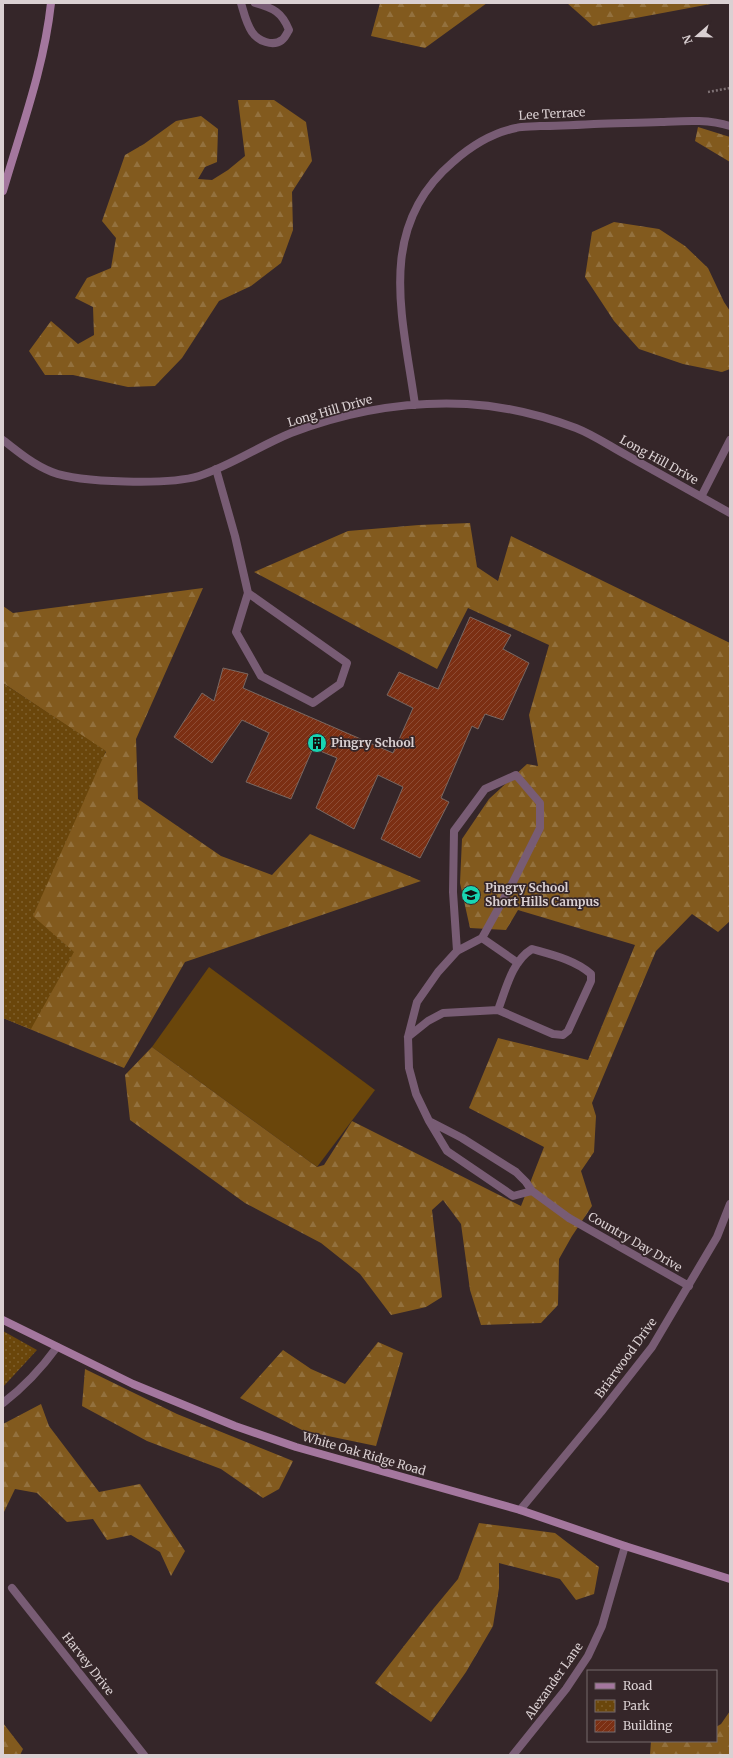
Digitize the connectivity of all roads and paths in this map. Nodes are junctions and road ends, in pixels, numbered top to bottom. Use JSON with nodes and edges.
{"nodes":[{"id":1,"x":51,"y":3,"type":"edge"},
{"id":2,"x":241,"y":3,"type":"edge"},
{"id":3,"x":255,"y":3,"type":"edge"},
{"id":4,"x":730,"y":88,"type":"edge"},
{"id":5,"x":708,"y":92,"type":"dead end"},
{"id":6,"x":730,"y":126,"type":"edge"},
{"id":7,"x":3,"y":191,"type":"edge"},
{"id":8,"x":415,"y":405,"type":"junction"},
{"id":9,"x":3,"y":440,"type":"edge"},
{"id":10,"x":730,"y":440,"type":"edge"},
{"id":11,"x":216,"y":469,"type":"junction"},
{"id":12,"x":701,"y":497,"type":"junction"},
{"id":13,"x":730,"y":513,"type":"edge"},
{"id":14,"x":248,"y":593,"type":"junction"},
{"id":15,"x":482,"y":938,"type":"junction"},
{"id":16,"x":457,"y":951,"type":"junction"},
{"id":17,"x":518,"y":963,"type":"junction"},
{"id":18,"x":498,"y":1010,"type":"junction"},
{"id":19,"x":408,"y":1036,"type":"junction"},
{"id":20,"x":429,"y":1121,"type":"junction"},
{"id":21,"x":532,"y":1192,"type":"junction"},
{"id":22,"x":730,"y":1204,"type":"edge"},
{"id":23,"x":689,"y":1286,"type":"junction"},
{"id":24,"x":3,"y":1320,"type":"edge"},
{"id":25,"x":57,"y":1347,"type":"junction"},
{"id":26,"x":3,"y":1403,"type":"edge"},
{"id":27,"x":520,"y":1510,"type":"junction"},
{"id":28,"x":625,"y":1546,"type":"junction"},
{"id":29,"x":730,"y":1579,"type":"edge"},
{"id":30,"x":12,"y":1588,"type":"dead end"},
{"id":31,"x":144,"y":1755,"type":"edge"},
{"id":32,"x":513,"y":1755,"type":"edge"}],
"edges":[{"from":1,"to":7,"type":"street"},
{"from":2,"to":3,"type":"street"},
{"from":4,"to":5,"type":"path"},
{"from":6,"to":8,"type":"street","name":"Lee Terrace"},
{"from":8,"to":11,"type":"street","name":"Long Hill Drive"},
{"from":8,"to":12,"type":"street","name":"Long Hill Drive"},
{"from":9,"to":11,"type":"street","name":"Long Hill Drive"},
{"from":10,"to":12,"type":"street"},
{"from":11,"to":14,"type":"street"},
{"from":12,"to":13,"type":"street","name":"Long Hill Drive"},
{"from":14,"to":14,"type":"street"},
{"from":15,"to":16,"type":"street"},
{"from":15,"to":16,"type":"street"},
{"from":15,"to":17,"type":"street"},
{"from":16,"to":19,"type":"street"},
{"from":17,"to":18,"type":"street"},
{"from":17,"to":18,"type":"street"},
{"from":18,"to":19,"type":"street"},
{"from":19,"to":20,"type":"street"},
{"from":20,"to":21,"type":"street","name":"Country Day Drive"},
{"from":20,"to":21,"type":"street"},
{"from":21,"to":23,"type":"street","name":"Country Day Drive"},
{"from":22,"to":23,"type":"street","name":"Briarwood Drive"},
{"from":23,"to":27,"type":"street","name":"Briarwood Drive"},
{"from":24,"to":25,"type":"street","name":"White Oak Ridge Road"},
{"from":25,"to":26,"type":"street"},
{"from":25,"to":27,"type":"street","name":"White Oak Ridge Road"},
{"from":27,"to":28,"type":"street","name":"White Oak Ridge Road"},
{"from":28,"to":29,"type":"street","name":"White Oak Ridge Road"},
{"from":28,"to":32,"type":"street","name":"Alexander Lane"},
{"from":30,"to":31,"type":"street","name":"Harvey Drive"}]}
